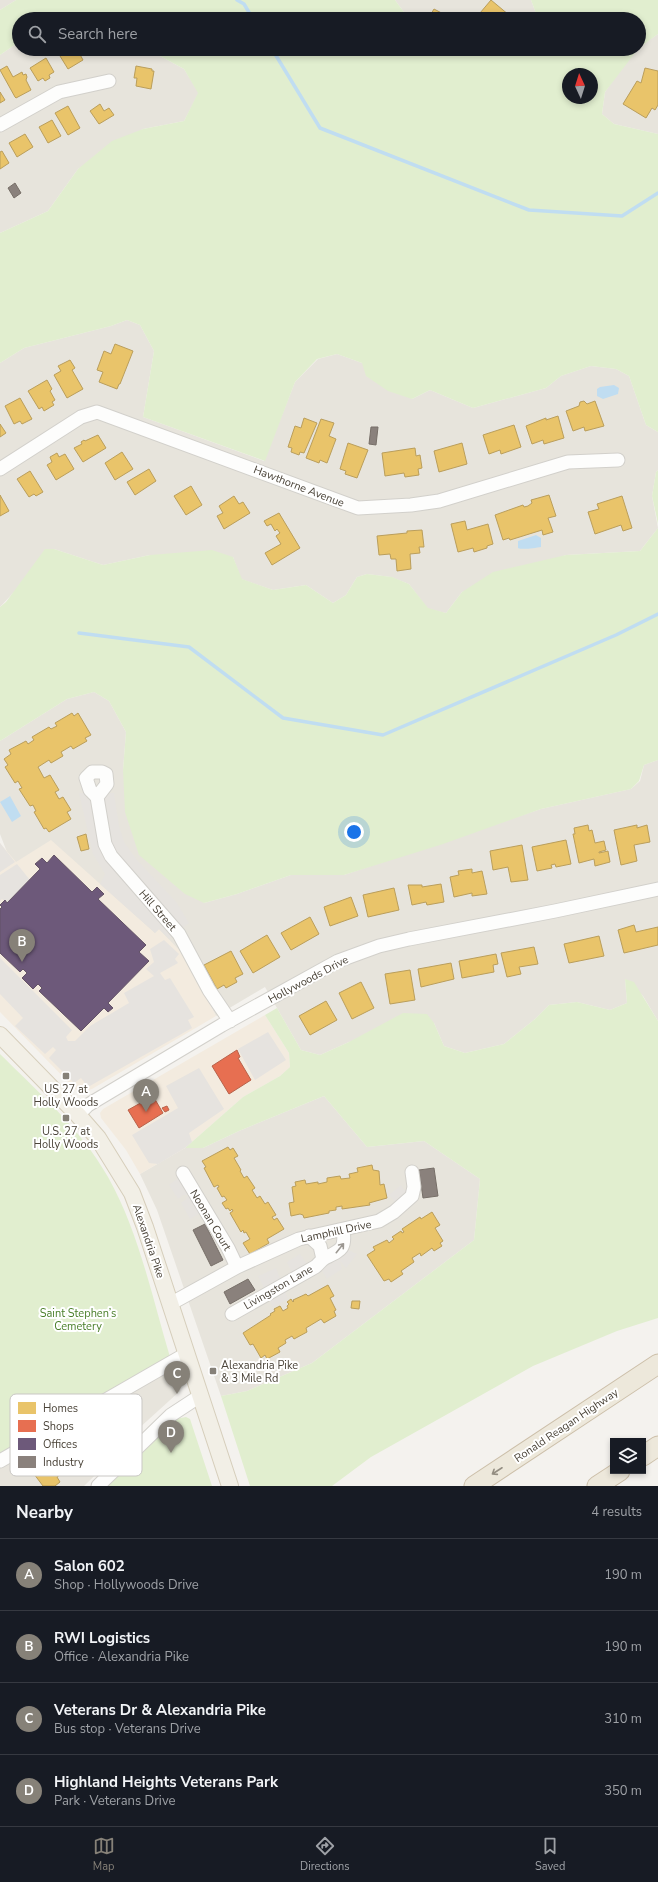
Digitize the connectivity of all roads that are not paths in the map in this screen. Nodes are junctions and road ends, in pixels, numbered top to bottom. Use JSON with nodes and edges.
{"nodes":[{"id":1,"x":109,"y":81,"type":"dead end"},
{"id":2,"x":0,"y":125,"type":"edge"},
{"id":3,"x":618,"y":460,"type":"dead end"},
{"id":4,"x":0,"y":469,"type":"edge"},
{"id":5,"x":97,"y":797,"type":"dead end"},
{"id":6,"x":658,"y":889,"type":"edge"},
{"id":7,"x":230,"y":1022,"type":"junction"},
{"id":8,"x":0,"y":1035,"type":"edge"},
{"id":9,"x":78,"y":1115,"type":"junction"},
{"id":10,"x":412,"y":1172,"type":"dead end"},
{"id":11,"x":183,"y":1173,"type":"dead end"},
{"id":12,"x":343,"y":1230,"type":"junction"},
{"id":13,"x":309,"y":1236,"type":"junction"},
{"id":14,"x":323,"y":1259,"type":"junction"},
{"id":15,"x":237,"y":1267,"type":"junction"},
{"id":16,"x":170,"y":1304,"type":"junction"},
{"id":17,"x":232,"y":1314,"type":"dead end"},
{"id":18,"x":186,"y":1354,"type":"junction"},
{"id":19,"x":658,"y":1364,"type":"edge"},
{"id":20,"x":116,"y":1394,"type":"edge"},
{"id":21,"x":200,"y":1396,"type":"junction"},
{"id":22,"x":142,"y":1443,"type":"edge"},
{"id":23,"x":658,"y":1446,"type":"edge"},
{"id":24,"x":646,"y":1454,"type":"edge"},
{"id":25,"x":10,"y":1455,"type":"edge"},
{"id":26,"x":0,"y":1461,"type":"edge"},
{"id":27,"x":615,"y":1474,"type":"edge"},
{"id":28,"x":108,"y":1476,"type":"edge"},
{"id":29,"x":98,"y":1486,"type":"edge"},
{"id":30,"x":230,"y":1486,"type":"edge"},
{"id":31,"x":474,"y":1486,"type":"edge"},
{"id":32,"x":597,"y":1486,"type":"edge"}],
"edges":[{"from":1,"to":2,"type":"street"},
{"from":3,"to":4,"type":"street","name":"Hawthorne Avenue"},
{"from":5,"to":7,"type":"street","name":"Hill Street"},
{"from":6,"to":7,"type":"street","name":"Hollywoods Drive"},
{"from":7,"to":9,"type":"street","name":"Hollywoods Drive"},
{"from":8,"to":9,"type":"main road","name":"Alexandria Pike"},
{"from":9,"to":16,"type":"main road","name":"Alexandria Pike"},
{"from":10,"to":12,"type":"street","name":"Lamphill Drive"},
{"from":11,"to":15,"type":"street","name":"Noonan Court"},
{"from":12,"to":13,"type":"street","name":"Lamphill Drive"},
{"from":14,"to":12,"type":"street","name":"Livingston Lane","one_way":true},
{"from":13,"to":14,"type":"street","name":"Livingston Lane"},
{"from":13,"to":15,"type":"street","name":"Lamphill Drive"},
{"from":14,"to":17,"type":"street","name":"Livingston Lane"},
{"from":15,"to":16,"type":"street","name":"Lamphill Drive"},
{"from":16,"to":18,"type":"main road","name":"Alexandria Pike"},
{"from":18,"to":20,"type":"street"},
{"from":18,"to":21,"type":"main road","name":"Alexandria Pike"},
{"from":19,"to":31,"type":"highway","name":"Ronald Reagan Highway","one_way":true},
{"from":21,"to":22,"type":"street"},
{"from":21,"to":30,"type":"main road","name":"Alexandria Pike"},
{"from":23,"to":24,"type":"highway"},
{"from":25,"to":26,"type":"street"},
{"from":27,"to":32,"type":"highway"},
{"from":28,"to":29,"type":"street"}]}
